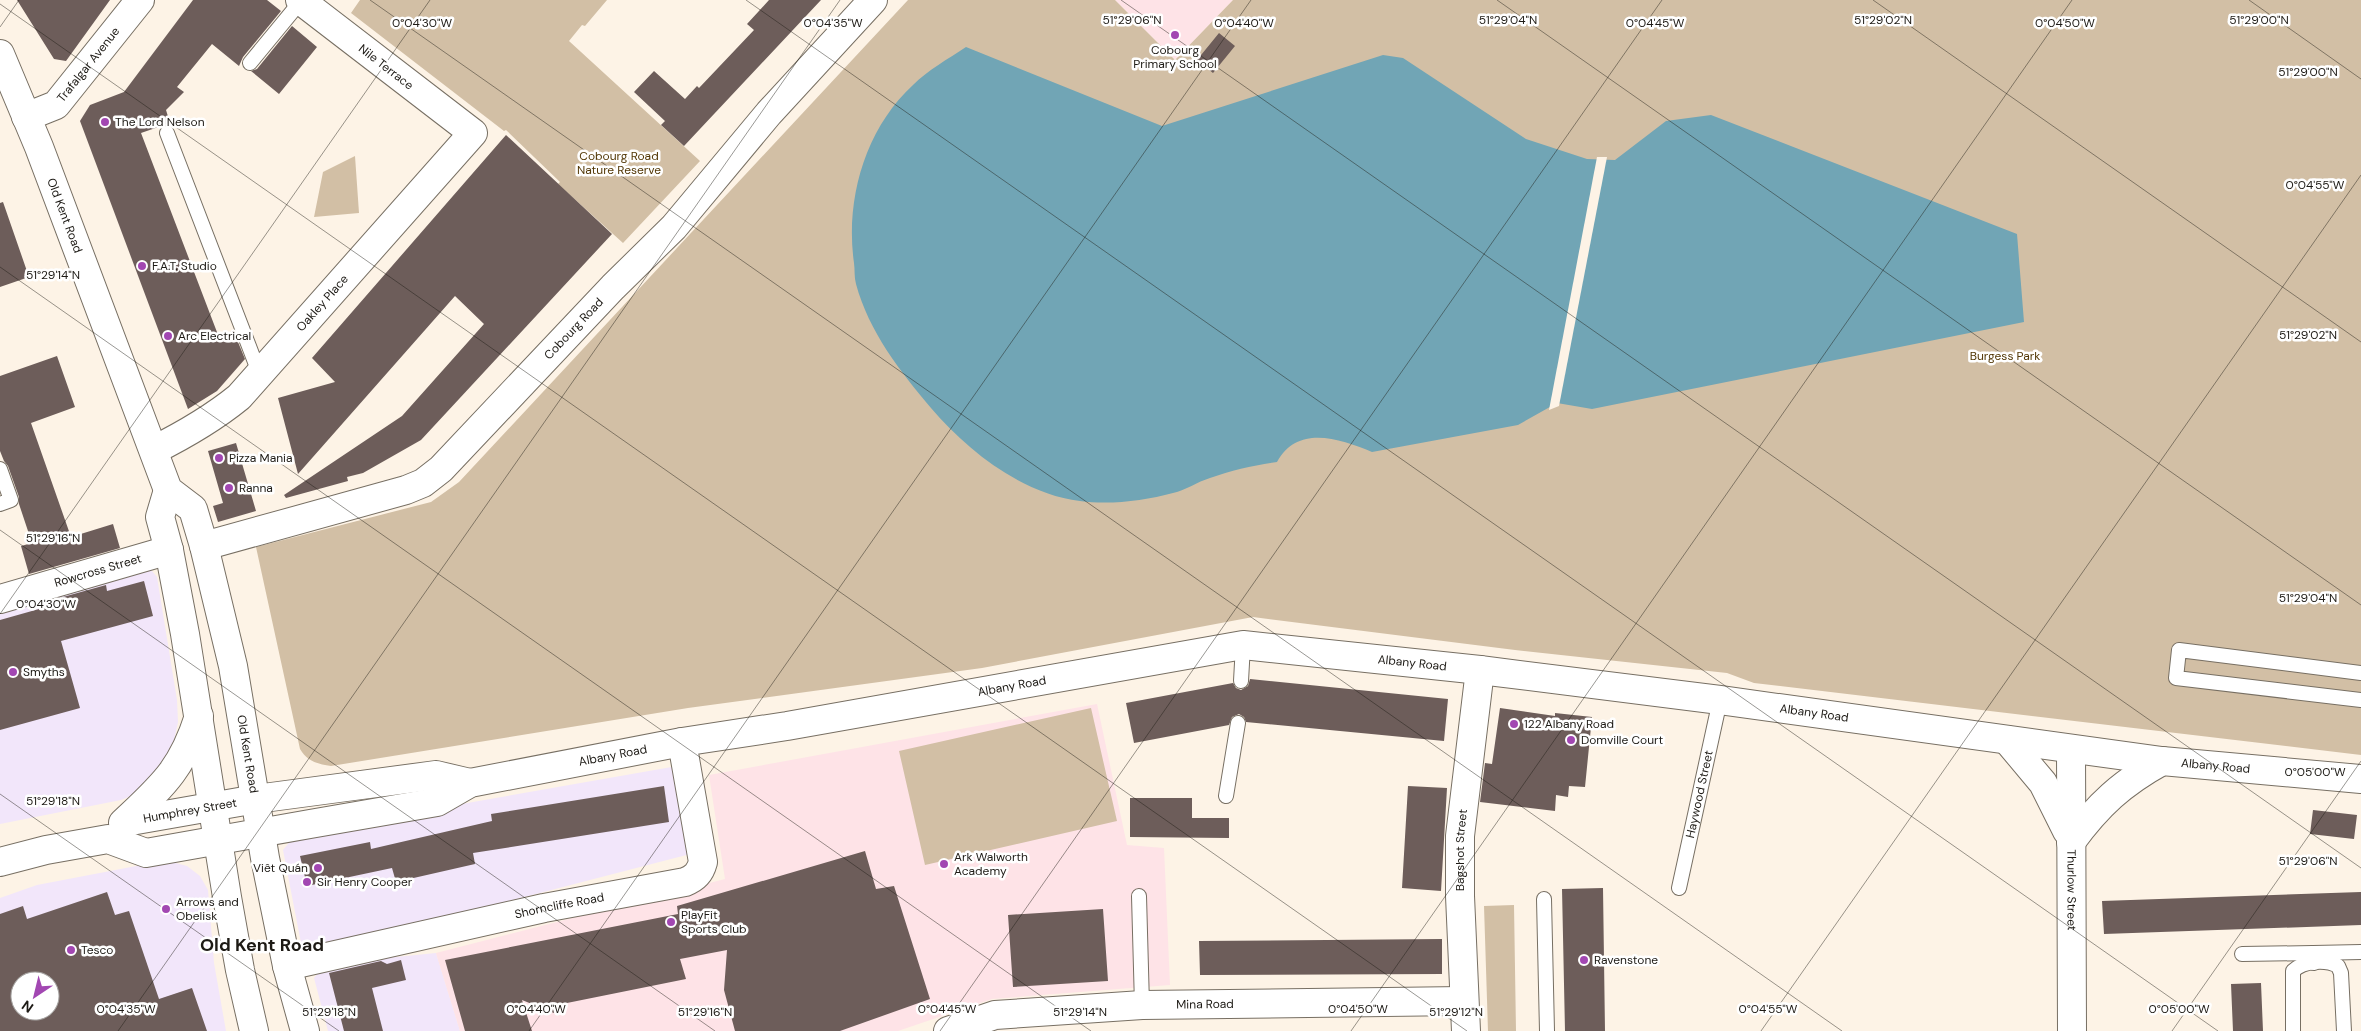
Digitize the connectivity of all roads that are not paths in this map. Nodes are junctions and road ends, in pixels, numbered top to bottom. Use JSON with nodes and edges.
{"nodes":[{"id":1,"x":140,"y":0,"type":"edge"},
{"id":2,"x":300,"y":0,"type":"edge"},
{"id":3,"x":868,"y":1,"type":"edge"},
{"id":4,"x":0,"y":54,"type":"edge"},
{"id":5,"x":250,"y":63,"type":"dead end"},
{"id":6,"x":26,"y":117,"type":"junction"},
{"id":7,"x":167,"y":133,"type":"dead end"},
{"id":8,"x":473,"y":133,"type":"joint"},
{"id":9,"x":260,"y":374,"type":"junction"},
{"id":10,"x":154,"y":450,"type":"junction"},
{"id":11,"x":0,"y":469,"type":"edge"},
{"id":12,"x":168,"y":490,"type":"junction"},
{"id":13,"x":0,"y":504,"type":"edge"},
{"id":14,"x":204,"y":546,"type":"junction"},
{"id":15,"x":169,"y":550,"type":"junction"},
{"id":16,"x":1,"y":595,"type":"edge"},
{"id":17,"x":1244,"y":645,"type":"junction"},
{"id":18,"x":1480,"y":670,"type":"junction"},
{"id":19,"x":2361,"y":673,"type":"edge"},
{"id":20,"x":1241,"y":681,"type":"dead end"},
{"id":21,"x":1720,"y":700,"type":"junction"},
{"id":22,"x":2361,"y":700,"type":"edge"},
{"id":23,"x":199,"y":716,"type":"junction"},
{"id":24,"x":1238,"y":723,"type":"dead end"},
{"id":25,"x":2007,"y":740,"type":"junction"},
{"id":26,"x":682,"y":742,"type":"junction"},
{"id":27,"x":2071,"y":748,"type":"junction"},
{"id":28,"x":2162,"y":761,"type":"junction"},
{"id":29,"x":2361,"y":779,"type":"edge"},
{"id":30,"x":470,"y":783,"type":"junction"},
{"id":31,"x":1226,"y":796,"type":"dead end"},
{"id":32,"x":256,"y":799,"type":"junction"},
{"id":33,"x":213,"y":806,"type":"junction"},
{"id":34,"x":116,"y":830,"type":"junction"},
{"id":35,"x":261,"y":832,"type":"junction"},
{"id":36,"x":218,"y":839,"type":"junction"},
{"id":37,"x":2071,"y":841,"type":"junction"},
{"id":38,"x":0,"y":862,"type":"edge"},
{"id":39,"x":1679,"y":888,"type":"dead end"},
{"id":40,"x":1139,"y":896,"type":"dead end"},
{"id":41,"x":1544,"y":899,"type":"dead end"},
{"id":42,"x":2361,"y":952,"type":"edge"},
{"id":43,"x":2242,"y":954,"type":"dead end"},
{"id":44,"x":2313,"y":958,"type":"junction"},
{"id":45,"x":287,"y":966,"type":"junction"},
{"id":46,"x":1463,"y":1000,"type":"junction"},
{"id":47,"x":1142,"y":1005,"type":"junction"},
{"id":48,"x":254,"y":1031,"type":"edge"},
{"id":49,"x":305,"y":1031,"type":"edge"},
{"id":50,"x":948,"y":1031,"type":"edge"},
{"id":51,"x":1466,"y":1031,"type":"edge"},
{"id":52,"x":1548,"y":1031,"type":"edge"},
{"id":53,"x":2072,"y":1031,"type":"edge"},
{"id":54,"x":2293,"y":1031,"type":"edge"},
{"id":55,"x":2344,"y":1031,"type":"edge"}],
"edges":[{"from":1,"to":6,"type":"main road","name":"Trafalgar Avenue"},
{"from":2,"to":5,"type":"lane"},
{"from":2,"to":8,"type":"main road","name":"Nile Terrace"},
{"from":3,"to":14,"type":"main road","name":"Cobourg Road"},
{"from":4,"to":6,"type":"main road","name":"Old Kent Road"},
{"from":6,"to":10,"type":"main road","name":"Old Kent Road"},
{"from":7,"to":9,"type":"lane"},
{"from":8,"to":9,"type":"main road","name":"Oakley Place"},
{"from":9,"to":10,"type":"main road","name":"Oakley Place"},
{"from":10,"to":12,"type":"main road","name":"Old Kent Road"},
{"from":11,"to":13,"type":"lane"},
{"from":12,"to":14,"type":"main road","name":"Old Kent Road"},
{"from":12,"to":15,"type":"main road"},
{"from":14,"to":32,"type":"main road","name":"Old Kent Road"},
{"from":15,"to":16,"type":"main road","name":"Rowcross Street"},
{"from":15,"to":23,"type":"main road"},
{"from":17,"to":18,"type":"main road","name":"Albany Road"},
{"from":17,"to":20,"type":"lane"},
{"from":17,"to":26,"type":"main road","name":"Albany Road"},
{"from":18,"to":21,"type":"main road","name":"Albany Road"},
{"from":18,"to":46,"type":"main road","name":"Bagshot Street"},
{"from":19,"to":22,"type":"lane"},
{"from":21,"to":25,"type":"main road","name":"Albany Road"},
{"from":21,"to":39,"type":"lane","name":"Haywood Street"},
{"from":23,"to":33,"type":"main road"},
{"from":23,"to":34,"type":"main road","name":"Humphrey Street"},
{"from":24,"to":31,"type":"lane"},
{"from":25,"to":27,"type":"main road","name":"Albany Road"},
{"from":25,"to":37,"type":"main road"},
{"from":26,"to":30,"type":"main road","name":"Albany Road"},
{"from":26,"to":45,"type":"main road","name":"Shorncliffe Road"},
{"from":27,"to":28,"type":"main road","name":"Albany Road"},
{"from":27,"to":37,"type":"main road","name":"Thurlow Street"},
{"from":28,"to":29,"type":"main road","name":"Albany Road"},
{"from":28,"to":37,"type":"main road"},
{"from":30,"to":32,"type":"main road","name":"Albany Road"},
{"from":30,"to":35,"type":"main road","name":"Albany Road"},
{"from":32,"to":33,"type":"main road","name":"Humphrey Street"},
{"from":32,"to":35,"type":"main road","name":"Old Kent Road"},
{"from":33,"to":34,"type":"main road","name":"Humphrey Street"},
{"from":33,"to":36,"type":"main road"},
{"from":34,"to":36,"type":"main road"},
{"from":34,"to":38,"type":"main road","name":"Humphrey Street"},
{"from":35,"to":36,"type":"main road","name":"Albany Road"},
{"from":35,"to":45,"type":"main road","name":"Old Kent Road"},
{"from":36,"to":48,"type":"main road"},
{"from":37,"to":53,"type":"main road","name":"Thurlow Street"},
{"from":40,"to":47,"type":"lane"},
{"from":41,"to":52,"type":"lane"},
{"from":42,"to":44,"type":"lane"},
{"from":43,"to":44,"type":"lane"},
{"from":44,"to":54,"type":"lane"},
{"from":44,"to":55,"type":"lane"},
{"from":45,"to":49,"type":"main road","name":"Old Kent Road"},
{"from":46,"to":47,"type":"main road","name":"Mina Road"},
{"from":46,"to":51,"type":"main road","name":"Bagshot Street"},
{"from":47,"to":50,"type":"main road","name":"Mina Road"}]}
